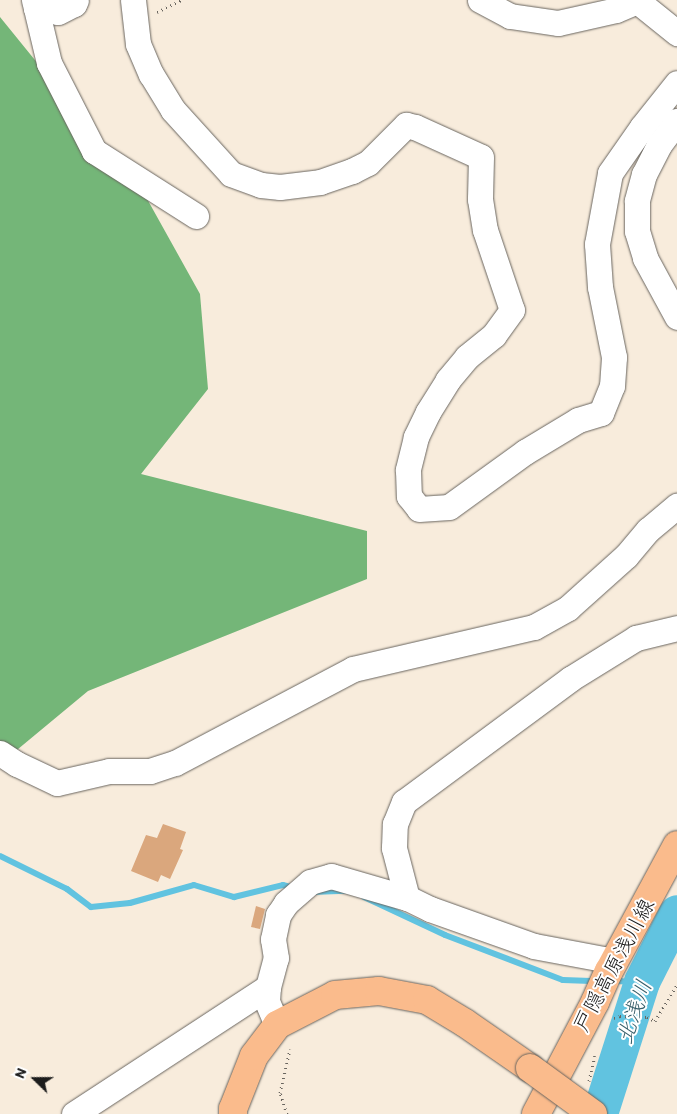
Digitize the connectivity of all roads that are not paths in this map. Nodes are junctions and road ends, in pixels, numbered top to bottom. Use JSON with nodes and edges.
{"nodes":[{"id":1,"x":76,"y":0,"type":"edge"},
{"id":2,"x":133,"y":0,"type":"edge"},
{"id":3,"x":480,"y":0,"type":"edge"},
{"id":4,"x":637,"y":0,"type":"edge"},
{"id":5,"x":35,"y":4,"type":"edge"},
{"id":6,"x":677,"y":33,"type":"edge"},
{"id":7,"x":677,"y":83,"type":"edge"},
{"id":8,"x":677,"y":121,"type":"edge"},
{"id":9,"x":196,"y":216,"type":"dead end"},
{"id":10,"x":677,"y":316,"type":"edge"},
{"id":11,"x":677,"y":506,"type":"edge"},
{"id":12,"x":677,"y":628,"type":"edge"},
{"id":13,"x":0,"y":753,"type":"edge"},
{"id":14,"x":677,"y":845,"type":"edge"},
{"id":15,"x":407,"y":898,"type":"junction"},
{"id":16,"x":612,"y":966,"type":"junction"},
{"id":17,"x":268,"y":987,"type":"junction"},
{"id":18,"x":277,"y":1025,"type":"junction"},
{"id":19,"x":74,"y":1114,"type":"edge"},
{"id":20,"x":234,"y":1114,"type":"edge"},
{"id":21,"x":536,"y":1114,"type":"edge"},
{"id":22,"x":593,"y":1114,"type":"edge"}],
"edges":[{"from":1,"to":5,"type":"street"},
{"from":2,"to":7,"type":"street"},
{"from":3,"to":4,"type":"street"},
{"from":4,"to":6,"type":"street"},
{"from":5,"to":9,"type":"street"},
{"from":8,"to":10,"type":"street"},
{"from":11,"to":13,"type":"street"},
{"from":12,"to":15,"type":"street"},
{"from":14,"to":16,"type":"main road","name":"戸隠高原浅川線"},
{"from":15,"to":16,"type":"street"},
{"from":15,"to":17,"type":"street"},
{"from":16,"to":21,"type":"main road","name":"戸隠高原浅川線"},
{"from":17,"to":18,"type":"street"},
{"from":17,"to":19,"type":"street"},
{"from":18,"to":20,"type":"main road"},
{"from":18,"to":22,"type":"main road","bridge":true}]}
